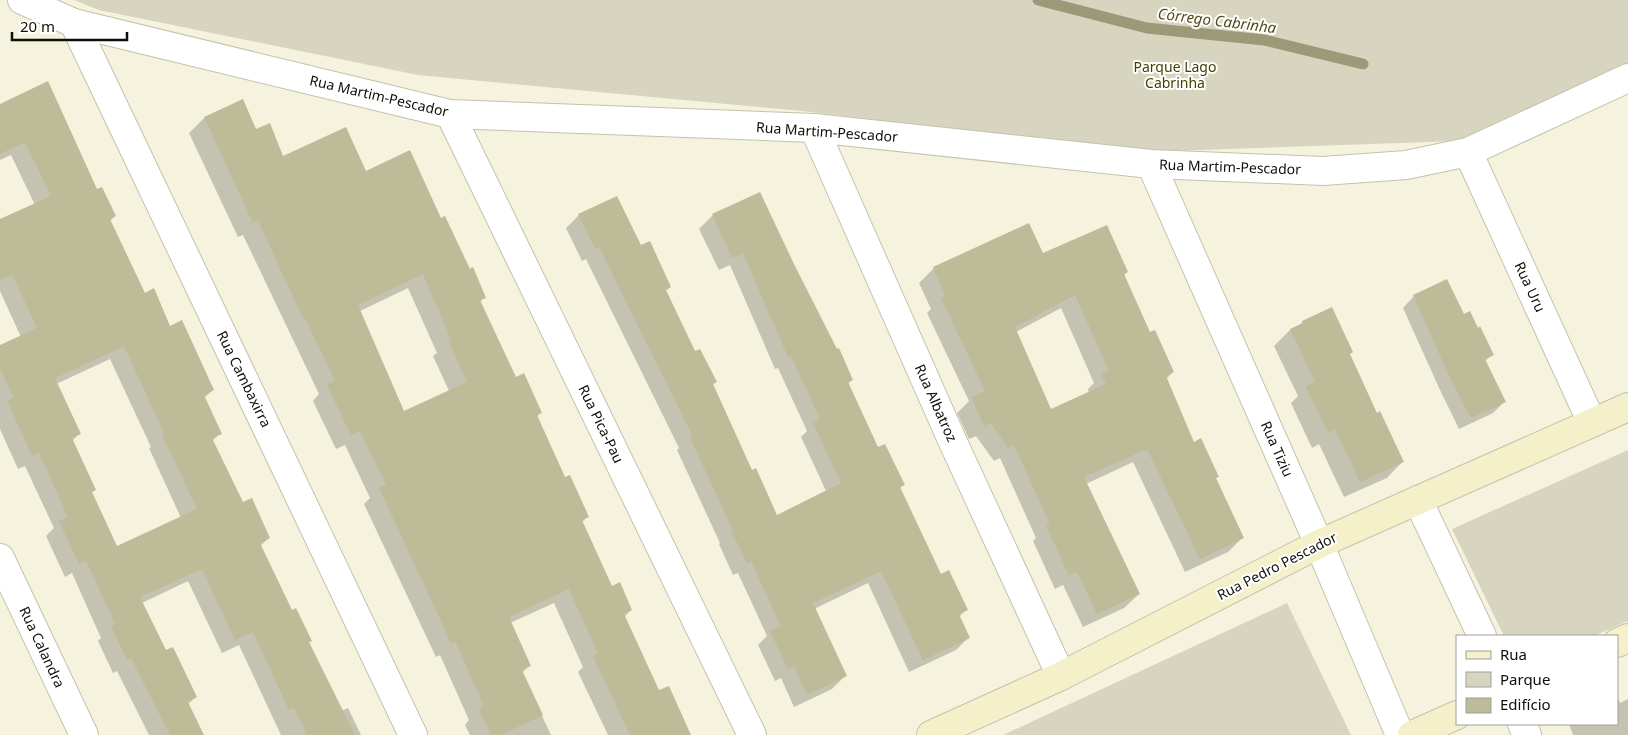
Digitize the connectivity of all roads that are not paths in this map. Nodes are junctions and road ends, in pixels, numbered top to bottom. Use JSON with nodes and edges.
{"nodes":[{"id":1,"x":22,"y":0,"type":"edge"},
{"id":2,"x":74,"y":23,"type":"junction"},
{"id":3,"x":1628,"y":78,"type":"edge"},
{"id":4,"x":450,"y":114,"type":"junction"},
{"id":5,"x":814,"y":128,"type":"junction"},
{"id":6,"x":1468,"y":152,"type":"junction"},
{"id":7,"x":1151,"y":164,"type":"junction"},
{"id":8,"x":1628,"y":407,"type":"edge"},
{"id":9,"x":1592,"y":423,"type":"junction"},
{"id":10,"x":1418,"y":500,"type":"junction"},
{"id":11,"x":1319,"y":544,"type":"junction"},
{"id":12,"x":0,"y":558,"type":"edge"},
{"id":13,"x":1482,"y":635,"type":"edge"},
{"id":14,"x":1061,"y":676,"type":"junction"},
{"id":15,"x":1456,"y":715,"type":"edge"},
{"id":16,"x":84,"y":735,"type":"edge"},
{"id":17,"x":414,"y":735,"type":"edge"},
{"id":18,"x":752,"y":735,"type":"edge"},
{"id":19,"x":931,"y":735,"type":"edge"},
{"id":20,"x":1400,"y":735,"type":"edge"},
{"id":21,"x":1412,"y":735,"type":"edge"}],
"edges":[{"from":1,"to":2,"type":"street","name":"Rua Martim-Pescador"},
{"from":2,"to":4,"type":"street","name":"Rua Martim-Pescador"},
{"from":2,"to":17,"type":"street","name":"Rua Cambaxirra"},
{"from":3,"to":6,"type":"street","name":"Rua Martim-Pescador"},
{"from":4,"to":5,"type":"street","name":"Rua Martim-Pescador"},
{"from":4,"to":18,"type":"street","name":"Rua Pica-Pau"},
{"from":5,"to":7,"type":"street","name":"Rua Martim-Pescador"},
{"from":5,"to":14,"type":"street","name":"Rua Albatroz"},
{"from":6,"to":7,"type":"street","name":"Rua Martim-Pescador"},
{"from":6,"to":9,"type":"street","name":"Rua Uru"},
{"from":7,"to":11,"type":"street","name":"Rua Tiziu"},
{"from":8,"to":9,"type":"street","name":"Rua Pedro Pescador"},
{"from":9,"to":10,"type":"street","name":"Rua Pedro Pescador"},
{"from":10,"to":11,"type":"street","name":"Rua Pedro Pescador"},
{"from":10,"to":13,"type":"street"},
{"from":11,"to":14,"type":"street","name":"Rua Pedro Pescador"},
{"from":11,"to":20,"type":"street","name":"Rua Tiziu"},
{"from":12,"to":16,"type":"street","name":"Rua Calandra"},
{"from":14,"to":19,"type":"street","name":"Rua Pedro Pescador"},
{"from":15,"to":21,"type":"street"}]}
